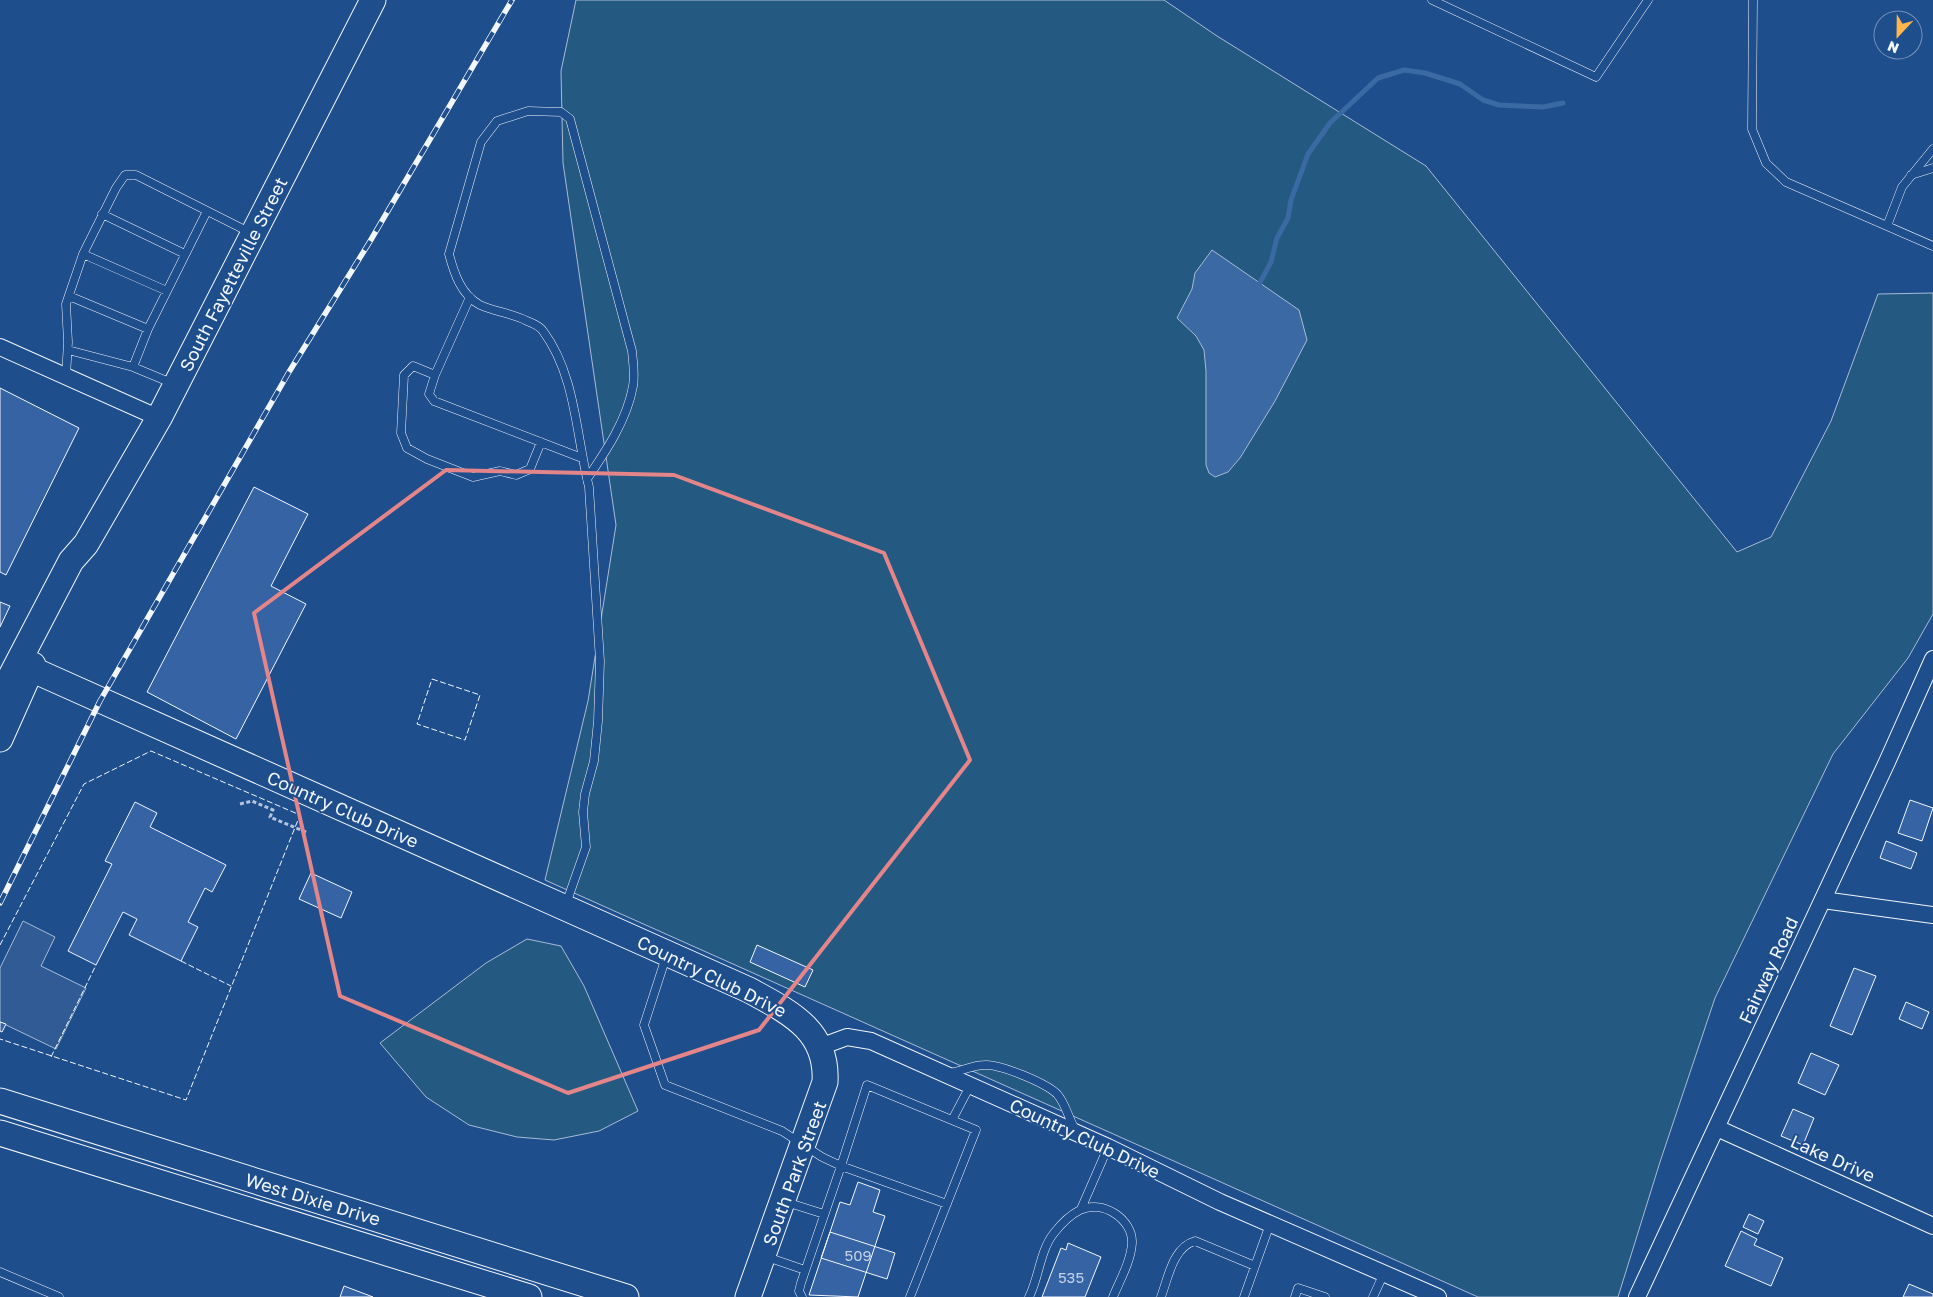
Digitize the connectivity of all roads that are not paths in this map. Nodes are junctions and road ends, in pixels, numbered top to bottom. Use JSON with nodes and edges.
{"nodes":[{"id":1,"x":373,"y":0,"type":"edge"},
{"id":2,"x":1432,"y":0,"type":"edge"},
{"id":3,"x":1648,"y":0,"type":"edge"},
{"id":4,"x":1753,"y":0,"type":"edge"},
{"id":5,"x":1933,"y":149,"type":"edge"},
{"id":6,"x":1933,"y":168,"type":"edge"},
{"id":7,"x":1911,"y":176,"type":"junction"},
{"id":8,"x":207,"y":211,"type":"junction"},
{"id":9,"x":102,"y":214,"type":"junction"},
{"id":10,"x":1887,"y":226,"type":"junction"},
{"id":11,"x":253,"y":234,"type":"junction"},
{"id":12,"x":1933,"y":246,"type":"edge"},
{"id":13,"x":83,"y":254,"type":"junction"},
{"id":14,"x":185,"y":254,"type":"junction"},
{"id":15,"x":167,"y":291,"type":"junction"},
{"id":16,"x":69,"y":296,"type":"junction"},
{"id":17,"x":470,"y":296,"type":"junction"},
{"id":18,"x":148,"y":329,"type":"junction"},
{"id":19,"x":0,"y":346,"type":"edge"},
{"id":20,"x":68,"y":350,"type":"junction"},
{"id":21,"x":133,"y":367,"type":"junction"},
{"id":22,"x":435,"y":375,"type":"junction"},
{"id":23,"x":66,"y":376,"type":"junction"},
{"id":24,"x":176,"y":384,"type":"junction"},
{"id":25,"x":158,"y":418,"type":"junction"},
{"id":26,"x":541,"y":442,"type":"junction"},
{"id":27,"x":582,"y":458,"type":"junction"},
{"id":28,"x":587,"y":479,"type":"junction"},
{"id":29,"x":86,"y":544,"type":"junction"},
{"id":30,"x":1933,"y":658,"type":"edge"},
{"id":31,"x":31,"y":669,"type":"junction"},
{"id":32,"x":0,"y":697,"type":"edge"},
{"id":33,"x":0,"y":739,"type":"edge"},
{"id":34,"x":1823,"y":900,"type":"junction"},
{"id":35,"x":564,"y":908,"type":"junction"},
{"id":36,"x":1933,"y":915,"type":"edge"},
{"id":37,"x":668,"y":954,"type":"junction"},
{"id":38,"x":820,"y":1047,"type":"junction"},
{"id":39,"x":942,"y":1073,"type":"junction"},
{"id":40,"x":970,"y":1086,"type":"junction"},
{"id":41,"x":0,"y":1101,"type":"edge"},
{"id":42,"x":952,"y":1120,"type":"junction"},
{"id":43,"x":1717,"y":1128,"type":"junction"},
{"id":44,"x":0,"y":1133,"type":"edge"},
{"id":45,"x":1079,"y":1134,"type":"junction"},
{"id":46,"x":803,"y":1146,"type":"junction"},
{"id":47,"x":1108,"y":1147,"type":"junction"},
{"id":48,"x":841,"y":1166,"type":"junction"},
{"id":49,"x":782,"y":1201,"type":"junction"},
{"id":50,"x":947,"y":1204,"type":"junction"},
{"id":51,"x":1081,"y":1209,"type":"junction"},
{"id":52,"x":824,"y":1214,"type":"junction"},
{"id":53,"x":1270,"y":1224,"type":"junction"},
{"id":54,"x":1933,"y":1226,"type":"edge"},
{"id":55,"x":763,"y":1256,"type":"junction"},
{"id":56,"x":1255,"y":1266,"type":"junction"},
{"id":57,"x":805,"y":1270,"type":"junction"},
{"id":58,"x":0,"y":1272,"type":"edge"},
{"id":59,"x":1384,"y":1273,"type":"junction"},
{"id":60,"x":59,"y":1297,"type":"edge"},
{"id":61,"x":529,"y":1297,"type":"edge"},
{"id":62,"x":626,"y":1297,"type":"edge"},
{"id":63,"x":748,"y":1297,"type":"edge"},
{"id":64,"x":802,"y":1297,"type":"edge"},
{"id":65,"x":910,"y":1297,"type":"edge"},
{"id":66,"x":1029,"y":1297,"type":"edge"},
{"id":67,"x":1113,"y":1297,"type":"edge"},
{"id":68,"x":1162,"y":1297,"type":"edge"},
{"id":69,"x":1244,"y":1297,"type":"edge"},
{"id":70,"x":1295,"y":1297,"type":"edge"},
{"id":71,"x":1325,"y":1297,"type":"edge"},
{"id":72,"x":1373,"y":1297,"type":"edge"},
{"id":73,"x":1438,"y":1297,"type":"edge"},
{"id":74,"x":1637,"y":1297,"type":"edge"}],
"edges":[{"from":1,"to":11,"type":"main road","name":"South Fayetteville Street"},
{"from":2,"to":3,"type":"lane"},
{"from":4,"to":10,"type":"lane"},
{"from":5,"to":7,"type":"lane"},
{"from":6,"to":7,"type":"lane"},
{"from":7,"to":10,"type":"lane"},
{"from":8,"to":9,"type":"lane"},
{"from":8,"to":11,"type":"lane"},
{"from":8,"to":14,"type":"lane"},
{"from":9,"to":13,"type":"lane"},
{"from":9,"to":14,"type":"lane"},
{"from":10,"to":12,"type":"lane"},
{"from":11,"to":24,"type":"main road","name":"South Fayetteville Street"},
{"from":13,"to":15,"type":"lane"},
{"from":13,"to":16,"type":"lane"},
{"from":14,"to":15,"type":"lane"},
{"from":15,"to":18,"type":"lane"},
{"from":16,"to":18,"type":"lane"},
{"from":16,"to":20,"type":"lane"},
{"from":17,"to":22,"type":"lane"},
{"from":17,"to":27,"type":"lane"},
{"from":17,"to":28,"type":"lane"},
{"from":18,"to":21,"type":"lane"},
{"from":19,"to":23,"type":"street"},
{"from":20,"to":21,"type":"lane"},
{"from":20,"to":23,"type":"lane"},
{"from":21,"to":24,"type":"lane"},
{"from":22,"to":26,"type":"lane"},
{"from":22,"to":26,"type":"lane"},
{"from":23,"to":25,"type":"street"},
{"from":24,"to":25,"type":"main road","name":"South Fayetteville Street"},
{"from":25,"to":29,"type":"main road","name":"South Fayetteville Street"},
{"from":26,"to":27,"type":"lane"},
{"from":27,"to":28,"type":"lane"},
{"from":28,"to":35,"type":"lane"},
{"from":29,"to":31,"type":"main road"},
{"from":29,"to":32,"type":"main road","name":"South Fayetteville Street"},
{"from":30,"to":34,"type":"street","name":"Fairway Road"},
{"from":31,"to":33,"type":"main road"},
{"from":31,"to":35,"type":"main road","name":"Country Club Drive"},
{"from":34,"to":36,"type":"street"},
{"from":34,"to":43,"type":"street","name":"Fairway Road"},
{"from":35,"to":37,"type":"main road","name":"Country Club Drive"},
{"from":37,"to":38,"type":"main road","name":"Country Club Drive"},
{"from":37,"to":46,"type":"lane"},
{"from":38,"to":39,"type":"street","name":"Country Club Drive"},
{"from":38,"to":46,"type":"main road","name":"South Park Street"},
{"from":39,"to":40,"type":"street","name":"Country Club Drive"},
{"from":39,"to":45,"type":"lane"},
{"from":40,"to":42,"type":"lane"},
{"from":40,"to":45,"type":"street","name":"Country Club Drive"},
{"from":41,"to":62,"type":"main road","name":"West Dixie Drive"},
{"from":42,"to":48,"type":"lane"},
{"from":42,"to":50,"type":"lane"},
{"from":43,"to":54,"type":"street","name":"Lake Drive"},
{"from":43,"to":74,"type":"street","name":"Fairway Road"},
{"from":44,"to":61,"type":"main road","name":"West Dixie Drive"},
{"from":45,"to":47,"type":"street","name":"Country Club Drive"},
{"from":46,"to":48,"type":"lane"},
{"from":46,"to":49,"type":"main road","name":"South Park Street"},
{"from":47,"to":51,"type":"lane"},
{"from":47,"to":53,"type":"street","name":"Country Club Drive"},
{"from":48,"to":50,"type":"lane"},
{"from":48,"to":52,"type":"lane"},
{"from":49,"to":52,"type":"lane"},
{"from":49,"to":55,"type":"main road","name":"South Park Street"},
{"from":50,"to":65,"type":"lane"},
{"from":51,"to":66,"type":"lane"},
{"from":51,"to":67,"type":"lane"},
{"from":52,"to":57,"type":"lane"},
{"from":53,"to":56,"type":"lane"},
{"from":53,"to":59,"type":"street","name":"Country Club Drive"},
{"from":55,"to":57,"type":"lane"},
{"from":55,"to":63,"type":"main road","name":"South Park Street"},
{"from":56,"to":68,"type":"lane"},
{"from":56,"to":69,"type":"lane"},
{"from":57,"to":64,"type":"lane"},
{"from":58,"to":60,"type":"lane"},
{"from":59,"to":72,"type":"lane"},
{"from":59,"to":73,"type":"street","name":"Country Club Drive"},
{"from":70,"to":71,"type":"lane"}]}
